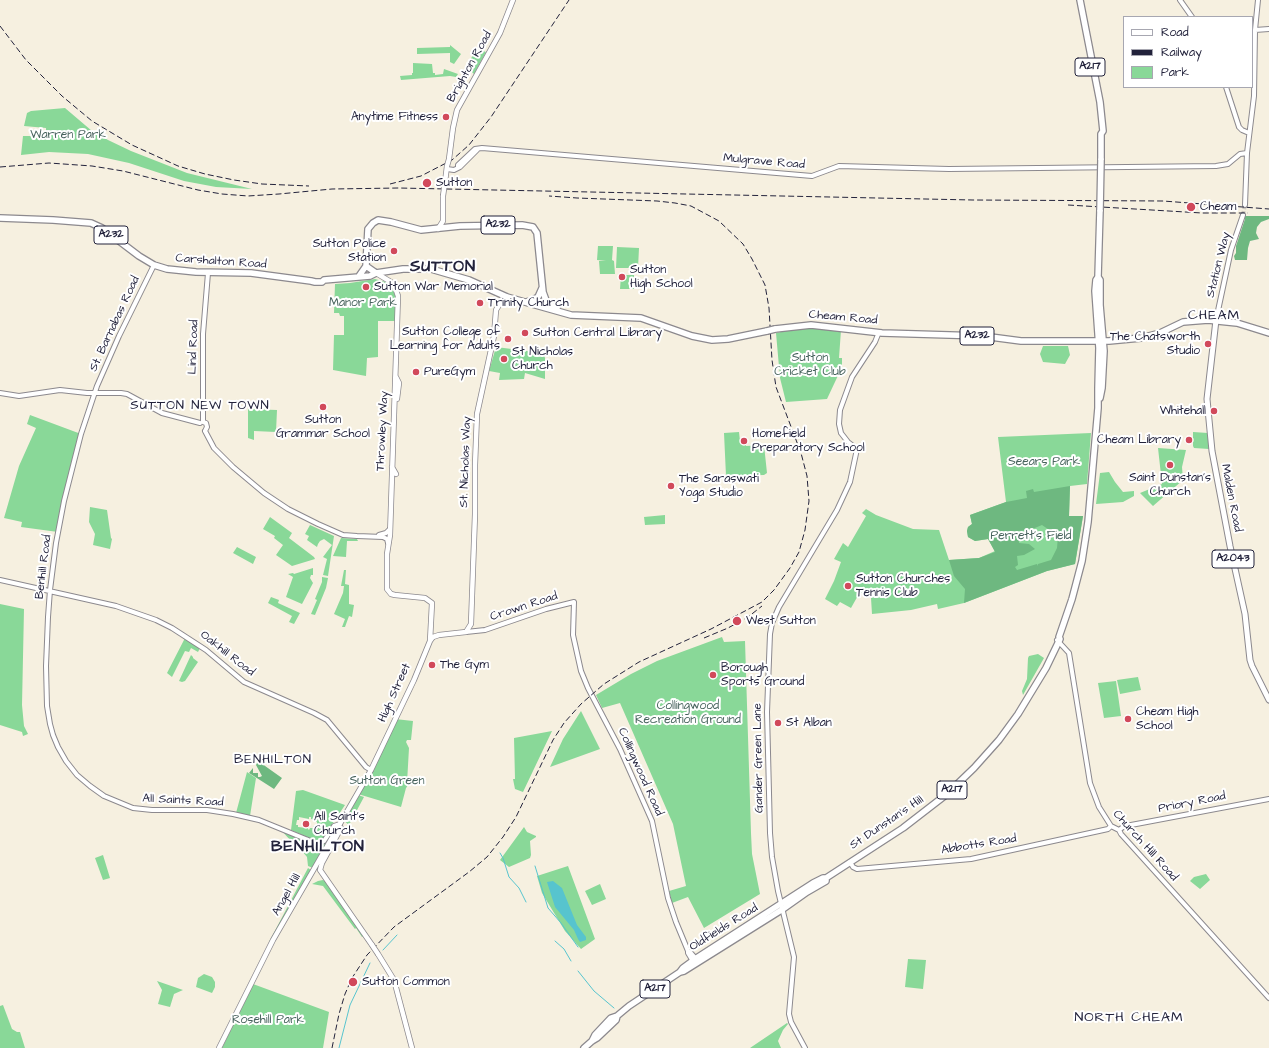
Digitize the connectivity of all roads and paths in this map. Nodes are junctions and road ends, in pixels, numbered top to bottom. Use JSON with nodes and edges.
{"nodes":[{"id":1,"x":513,"y":0,"type":"edge"},
{"id":2,"x":1079,"y":0,"type":"edge"},
{"id":3,"x":1180,"y":0,"type":"edge"},
{"id":4,"x":1258,"y":0,"type":"edge"},
{"id":5,"x":1191,"y":16,"type":"edge"},
{"id":6,"x":1269,"y":29,"type":"edge"},
{"id":7,"x":1255,"y":30,"type":"junction"},
{"id":8,"x":1226,"y":88,"type":"edge"},
{"id":9,"x":1249,"y":133,"type":"junction"},
{"id":10,"x":1247,"y":151,"type":"junction"},
{"id":11,"x":447,"y":167,"type":"junction"},
{"id":12,"x":1245,"y":205,"type":"tunnel mouth"},
{"id":13,"x":1243,"y":215,"type":"tunnel mouth"},
{"id":14,"x":0,"y":218,"type":"edge"},
{"id":15,"x":444,"y":222,"type":"junction"},
{"id":16,"x":452,"y":226,"type":"junction"},
{"id":17,"x":438,"y":229,"type":"junction"},
{"id":18,"x":154,"y":265,"type":"junction"},
{"id":19,"x":366,"y":266,"type":"junction"},
{"id":20,"x":440,"y":271,"type":"joint"},
{"id":21,"x":208,"y":273,"type":"junction"},
{"id":22,"x":376,"y":273,"type":"junction"},
{"id":23,"x":359,"y":276,"type":"junction"},
{"id":24,"x":542,"y":288,"type":"junction"},
{"id":25,"x":508,"y":297,"type":"junction"},
{"id":26,"x":526,"y":302,"type":"junction"},
{"id":27,"x":589,"y":316,"type":"junction"},
{"id":28,"x":1216,"y":320,"type":"junction"},
{"id":29,"x":879,"y":332,"type":"junction"},
{"id":30,"x":1269,"y":333,"type":"edge"},
{"id":31,"x":1101,"y":341,"type":"junction"},
{"id":32,"x":0,"y":392,"type":"edge"},
{"id":33,"x":95,"y":393,"type":"junction"},
{"id":34,"x":201,"y":422,"type":"junction"},
{"id":35,"x":392,"y":467,"type":"junction"},
{"id":36,"x":396,"y":474,"type":"dead end"},
{"id":37,"x":389,"y":530,"type":"junction"},
{"id":38,"x":377,"y":536,"type":"junction"},
{"id":39,"x":388,"y":544,"type":"junction"},
{"id":40,"x":0,"y":580,"type":"edge"},
{"id":41,"x":50,"y":590,"type":"junction"},
{"id":42,"x":425,"y":598,"type":"joint"},
{"id":43,"x":574,"y":602,"type":"joint"},
{"id":44,"x":471,"y":624,"type":"junction"},
{"id":45,"x":431,"y":627,"type":"junction"},
{"id":46,"x":480,"y":631,"type":"junction"},
{"id":47,"x":466,"y":632,"type":"junction"},
{"id":48,"x":438,"y":635,"type":"junction"},
{"id":49,"x":1058,"y":639,"type":"junction"},
{"id":50,"x":430,"y":641,"type":"junction"},
{"id":51,"x":1055,"y":650,"type":"junction"},
{"id":52,"x":1068,"y":651,"type":"junction"},
{"id":53,"x":1044,"y":669,"type":"junction"},
{"id":54,"x":1269,"y":700,"type":"edge"},
{"id":55,"x":58,"y":748,"type":"joint"},
{"id":56,"x":371,"y":770,"type":"junction"},
{"id":57,"x":1269,"y":799,"type":"edge"},
{"id":58,"x":340,"y":824,"type":"junction"},
{"id":59,"x":1111,"y":826,"type":"junction"},
{"id":60,"x":1119,"y":830,"type":"junction"},
{"id":61,"x":850,"y":862,"type":"junction"},
{"id":62,"x":782,"y":907,"type":"junction"},
{"id":63,"x":695,"y":962,"type":"junction"},
{"id":64,"x":1269,"y":998,"type":"edge"},
{"id":65,"x":218,"y":1048,"type":"edge"},
{"id":66,"x":412,"y":1048,"type":"edge"},
{"id":67,"x":584,"y":1048,"type":"edge"},
{"id":68,"x":804,"y":1048,"type":"edge"}],
"edges":[{"from":1,"to":11,"type":"main road","name":"Brighton Road","bridge":true},
{"from":2,"to":31,"type":"highway","number":"A217","bridge":true},
{"from":3,"to":5,"type":"street"},
{"from":4,"to":7,"type":"street"},
{"from":6,"to":7,"type":"street"},
{"from":7,"to":9,"type":"street"},
{"from":8,"to":9,"type":"street"},
{"from":9,"to":10,"type":"street"},
{"from":10,"to":11,"type":"street","name":"Mulgrave Road"},
{"from":10,"to":12,"type":"street"},
{"from":11,"to":15,"type":"main road","bridge":true},
{"from":13,"to":28,"type":"street","name":"Station Way"},
{"from":14,"to":18,"type":"highway","name":"Carshalton Road","number":"A232"},
{"from":15,"to":16,"type":"main road"},
{"from":15,"to":17,"type":"main road"},
{"from":16,"to":17,"type":"highway","number":"A232"},
{"from":16,"to":24,"type":"highway","number":"A232"},
{"from":17,"to":19,"type":"highway","number":"A232"},
{"from":18,"to":21,"type":"highway","name":"Carshalton Road","number":"A232"},
{"from":18,"to":33,"type":"street","name":"St. Barnabas Road"},
{"from":19,"to":22,"type":"highway"},
{"from":19,"to":23,"type":"highway"},
{"from":20,"to":22,"type":"highway","name":"Carshalton Road","number":"A232"},
{"from":20,"to":25,"type":"highway","name":"Cheam Road","number":"A232"},
{"from":21,"to":23,"type":"highway","name":"Carshalton Road","number":"A232"},
{"from":21,"to":34,"type":"street","name":"Lind Road"},
{"from":22,"to":23,"type":"highway","name":"Carshalton Road","number":"A232"},
{"from":22,"to":35,"type":"main road","name":"Throwley Way"},
{"from":24,"to":26,"type":"highway"},
{"from":24,"to":27,"type":"highway","name":"Cheam Road","number":"A232"},
{"from":25,"to":26,"type":"highway","name":"Cheam Road","number":"A232"},
{"from":25,"to":44,"type":"main road","name":"St. Nicholas Way"},
{"from":26,"to":27,"type":"highway","name":"Cheam Road","number":"A232"},
{"from":27,"to":29,"type":"highway","name":"Cheam Road","number":"A232","bridge":true},
{"from":28,"to":30,"type":"highway","number":"A232"},
{"from":28,"to":31,"type":"highway","number":"A232"},
{"from":28,"to":54,"type":"main road","name":"Malden Road","number":"A2043"},
{"from":29,"to":31,"type":"highway","name":"Cheam Road","number":"A232"},
{"from":29,"to":62,"type":"street","name":"Gander Green Lane"},
{"from":31,"to":49,"type":"highway","name":"St Dunstan's Hill","number":"A217"},
{"from":32,"to":33,"type":"street"},
{"from":33,"to":34,"type":"street"},
{"from":33,"to":41,"type":"street","name":"Benhill Road"},
{"from":34,"to":38,"type":"street"},
{"from":35,"to":36,"type":"main road"},
{"from":35,"to":37,"type":"main road","name":"Throwley Way"},
{"from":37,"to":38,"type":"street"},
{"from":37,"to":39,"type":"main road","name":"Throwley Way"},
{"from":38,"to":39,"type":"street"},
{"from":39,"to":42,"type":"main road","name":"Throwley Way"},
{"from":40,"to":41,"type":"street","name":"Oakhill Road"},
{"from":41,"to":55,"type":"street","name":"Benhill Road"},
{"from":41,"to":56,"type":"street","name":"Oakhill Road"},
{"from":42,"to":45,"type":"main road","name":"High Street"},
{"from":43,"to":46,"type":"street","name":"Crown Road"},
{"from":43,"to":63,"type":"street","name":"Collingwood Road"},
{"from":44,"to":46,"type":"street","name":"Crown Road"},
{"from":44,"to":47,"type":"main road","name":"St. Nicholas Way"},
{"from":45,"to":48,"type":"main road"},
{"from":45,"to":50,"type":"main road","name":"High Street"},
{"from":46,"to":47,"type":"street","name":"Crown Road"},
{"from":47,"to":48,"type":"main road","name":"Crown Road"},
{"from":48,"to":50,"type":"main road"},
{"from":49,"to":51,"type":"highway","name":"St Dunstan's Hill","number":"A217"},
{"from":49,"to":52,"type":"street"},
{"from":49,"to":53,"type":"highway","name":"St Dunstan's Hill","number":"A217"},
{"from":50,"to":56,"type":"main road","name":"High Street"},
{"from":51,"to":52,"type":"street"},
{"from":51,"to":53,"type":"highway","name":"St Dunstan's Hill","number":"A217"},
{"from":52,"to":59,"type":"street","name":"Church Hill Road"},
{"from":53,"to":61,"type":"highway","name":"St Dunstan's Hill","number":"A217"},
{"from":55,"to":58,"type":"street","name":"All Saints Road"},
{"from":56,"to":58,"type":"main road","name":"High Street"},
{"from":57,"to":60,"type":"street","name":"Priory Road"},
{"from":58,"to":65,"type":"main road","name":"Angel Hill"},
{"from":58,"to":66,"type":"main road","name":"Angel Hill","bridge":true},
{"from":59,"to":60,"type":"street","name":"Church Hill Road"},
{"from":59,"to":61,"type":"street","name":"Abbotts Road"},
{"from":60,"to":64,"type":"street","name":"Church Hill Road"},
{"from":61,"to":62,"type":"highway","name":"St Dunstan's Hill","number":"A217"},
{"from":62,"to":63,"type":"highway","name":"Oldfields Road","number":"A217"},
{"from":62,"to":68,"type":"street","name":"Gander Green Lane"},
{"from":63,"to":67,"type":"highway","name":"Oldfields Road","number":"A217"}]}
